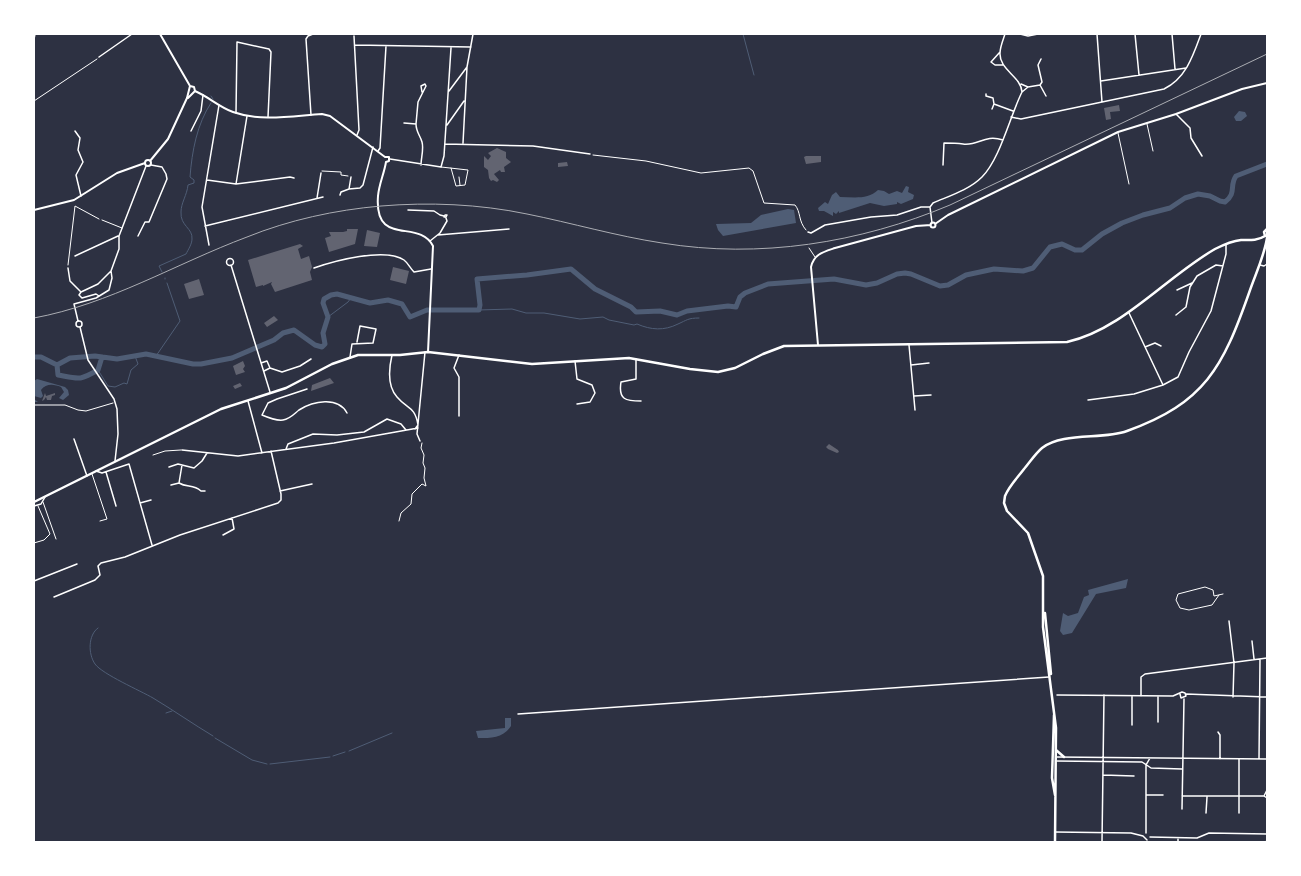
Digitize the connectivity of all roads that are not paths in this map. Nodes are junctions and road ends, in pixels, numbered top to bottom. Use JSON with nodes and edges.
{"nodes":[{"id":1,"x":35,"y":34,"type":"edge"},
{"id":2,"x":132,"y":34,"type":"edge"},
{"id":3,"x":160,"y":34,"type":"edge"},
{"id":4,"x":313,"y":34,"type":"edge"},
{"id":5,"x":473,"y":34,"type":"edge"},
{"id":6,"x":1005,"y":34,"type":"edge"},
{"id":7,"x":1020,"y":34,"type":"edge"},
{"id":8,"x":1038,"y":34,"type":"edge"},
{"id":9,"x":1097,"y":34,"type":"edge"},
{"id":10,"x":1135,"y":34,"type":"edge"},
{"id":11,"x":1172,"y":34,"type":"edge"},
{"id":12,"x":1201,"y":34,"type":"edge"},
{"id":13,"x":354,"y":36,"type":"dead end"},
{"id":14,"x":34,"y":39,"type":"edge"},
{"id":15,"x":354,"y":45,"type":"junction"},
{"id":16,"x":386,"y":46,"type":"junction"},
{"id":17,"x":471,"y":47,"type":"junction"},
{"id":18,"x":451,"y":48,"type":"junction"},
{"id":19,"x":1000,"y":52,"type":"junction"},
{"id":20,"x":99,"y":58,"type":"road end"},
{"id":21,"x":1041,"y":59,"type":"dead end"},
{"id":22,"x":1003,"y":65,"type":"junction"},
{"id":23,"x":467,"y":67,"type":"junction"},
{"id":24,"x":1186,"y":68,"type":"junction"},
{"id":25,"x":1175,"y":69,"type":"junction"},
{"id":26,"x":1139,"y":75,"type":"junction"},
{"id":27,"x":1101,"y":81,"type":"junction"},
{"id":28,"x":1266,"y":83,"type":"edge"},
{"id":29,"x":1021,"y":84,"type":"junction"},
{"id":30,"x":1040,"y":85,"type":"junction"},
{"id":31,"x":190,"y":86,"type":"junction"},
{"id":32,"x":1028,"y":87,"type":"junction"},
{"id":33,"x":188,"y":90,"type":"junction"},
{"id":34,"x":194,"y":92,"type":"junction"},
{"id":35,"x":422,"y":92,"type":"dead end"},
{"id":36,"x":448,"y":92,"type":"junction"},
{"id":37,"x":1022,"y":92,"type":"junction"},
{"id":38,"x":986,"y":94,"type":"dead end"},
{"id":39,"x":203,"y":95,"type":"junction"},
{"id":40,"x":1046,"y":96,"type":"dead end"},
{"id":41,"x":187,"y":98,"type":"junction"},
{"id":42,"x":464,"y":101,"type":"junction"},
{"id":43,"x":1102,"y":102,"type":"junction"},
{"id":44,"x":994,"y":104,"type":"junction"},
{"id":45,"x":219,"y":105,"type":"junction"},
{"id":46,"x":992,"y":109,"type":"dead end"},
{"id":47,"x":1013,"y":111,"type":"junction"},
{"id":48,"x":236,"y":113,"type":"junction"},
{"id":49,"x":1176,"y":114,"type":"junction"},
{"id":50,"x":311,"y":115,"type":"junction"},
{"id":51,"x":247,"y":116,"type":"junction"},
{"id":52,"x":1011,"y":117,"type":"junction"},
{"id":53,"x":268,"y":118,"type":"junction"},
{"id":54,"x":404,"y":123,"type":"dead end"},
{"id":55,"x":1147,"y":123,"type":"junction"},
{"id":56,"x":416,"y":124,"type":"junction"},
{"id":57,"x":446,"y":126,"type":"junction"},
{"id":58,"x":75,"y":131,"type":"dead end"},
{"id":59,"x":191,"y":131,"type":"dead end"},
{"id":60,"x":1118,"y":132,"type":"junction"},
{"id":61,"x":357,"y":135,"type":"junction"},
{"id":62,"x":1003,"y":140,"type":"junction"},
{"id":63,"x":445,"y":144,"type":"junction"},
{"id":64,"x":463,"y":144,"type":"junction"},
{"id":65,"x":373,"y":147,"type":"junction"},
{"id":66,"x":378,"y":151,"type":"junction"},
{"id":67,"x":1153,"y":151,"type":"dead end"},
{"id":68,"x":590,"y":154,"type":"road end"},
{"id":69,"x":1202,"y":156,"type":"dead end"},
{"id":70,"x":385,"y":157,"type":"junction"},
{"id":71,"x":390,"y":159,"type":"junction"},
{"id":72,"x":150,"y":160,"type":"junction"},
{"id":73,"x":386,"y":162,"type":"junction"},
{"id":74,"x":146,"y":164,"type":"junction"},
{"id":75,"x":151,"y":165,"type":"junction"},
{"id":76,"x":943,"y":165,"type":"dead end"},
{"id":77,"x":421,"y":166,"type":"junction"},
{"id":78,"x":441,"y":167,"type":"junction"},
{"id":79,"x":451,"y":168,"type":"junction"},
{"id":80,"x":321,"y":173,"type":"road end"},
{"id":81,"x":351,"y":177,"type":"road end"},
{"id":82,"x":458,"y":177,"type":"dead end"},
{"id":83,"x":294,"y":178,"type":"dead end"},
{"id":84,"x":206,"y":180,"type":"junction"},
{"id":85,"x":236,"y":184,"type":"junction"},
{"id":86,"x":1129,"y":184,"type":"dead end"},
{"id":87,"x":460,"y":186,"type":"junction"},
{"id":88,"x":348,"y":189,"type":"junction"},
{"id":89,"x":340,"y":195,"type":"dead end"},
{"id":90,"x":81,"y":196,"type":"junction"},
{"id":91,"x":323,"y":197,"type":"dead end"},
{"id":92,"x":317,"y":198,"type":"junction"},
{"id":93,"x":930,"y":207,"type":"junction"},
{"id":94,"x":34,"y":210,"type":"edge"},
{"id":95,"x":408,"y":210,"type":"dead end"},
{"id":96,"x":102,"y":220,"type":"road end"},
{"id":97,"x":931,"y":224,"type":"junction"},
{"id":98,"x":205,"y":226,"type":"junction"},
{"id":99,"x":123,"y":228,"type":"junction"},
{"id":100,"x":509,"y":229,"type":"dead end"},
{"id":101,"x":1267,"y":229,"type":"edge"},
{"id":102,"x":808,"y":232,"type":"road end"},
{"id":103,"x":438,"y":235,"type":"junction"},
{"id":104,"x":119,"y":236,"type":"junction"},
{"id":105,"x":138,"y":236,"type":"dead end"},
{"id":106,"x":1266,"y":237,"type":"edge"},
{"id":107,"x":430,"y":241,"type":"junction"},
{"id":108,"x":1226,"y":244,"type":"junction"},
{"id":109,"x":209,"y":245,"type":"dead end"},
{"id":110,"x":809,"y":248,"type":"dead end"},
{"id":111,"x":75,"y":256,"type":"dead end"},
{"id":112,"x":815,"y":257,"type":"junction"},
{"id":113,"x":1259,"y":264,"type":"junction"},
{"id":114,"x":1267,"y":264,"type":"edge"},
{"id":115,"x":231,"y":265,"type":"dead end"},
{"id":116,"x":1223,"y":266,"type":"junction"},
{"id":117,"x":68,"y":268,"type":"road end"},
{"id":118,"x":314,"y":268,"type":"dead end"},
{"id":119,"x":431,"y":269,"type":"junction"},
{"id":120,"x":111,"y":271,"type":"junction"},
{"id":121,"x":1192,"y":283,"type":"junction"},
{"id":122,"x":1177,"y":290,"type":"dead end"},
{"id":123,"x":81,"y":292,"type":"junction"},
{"id":124,"x":100,"y":296,"type":"junction"},
{"id":125,"x":1128,"y":311,"type":"junction"},
{"id":126,"x":1176,"y":315,"type":"dead end"},
{"id":127,"x":78,"y":321,"type":"junction"},
{"id":128,"x":80,"y":327,"type":"junction"},
{"id":129,"x":357,"y":342,"type":"junction"},
{"id":130,"x":909,"y":343,"type":"junction"},
{"id":131,"x":818,"y":345,"type":"junction"},
{"id":132,"x":1160,"y":346,"type":"dead end"},
{"id":133,"x":1145,"y":347,"type":"junction"},
{"id":134,"x":427,"y":352,"type":"junction"},
{"id":135,"x":392,"y":355,"type":"junction"},
{"id":136,"x":459,"y":355,"type":"junction"},
{"id":137,"x":350,"y":357,"type":"junction"},
{"id":138,"x":312,"y":359,"type":"dead end"},
{"id":139,"x":636,"y":359,"type":"junction"},
{"id":140,"x":575,"y":362,"type":"junction"},
{"id":141,"x":261,"y":363,"type":"junction"},
{"id":142,"x":929,"y":363,"type":"dead end"},
{"id":143,"x":911,"y":364,"type":"junction"},
{"id":144,"x":270,"y":368,"type":"junction"},
{"id":145,"x":264,"y":371,"type":"junction"},
{"id":146,"x":1163,"y":385,"type":"junction"},
{"id":147,"x":307,"y":389,"type":"dead end"},
{"id":148,"x":270,"y":392,"type":"junction"},
{"id":149,"x":931,"y":395,"type":"dead end"},
{"id":150,"x":914,"y":396,"type":"junction"},
{"id":151,"x":248,"y":399,"type":"junction"},
{"id":152,"x":1088,"y":400,"type":"dead end"},
{"id":153,"x":641,"y":401,"type":"dead end"},
{"id":154,"x":577,"y":404,"type":"dead end"},
{"id":155,"x":914,"y":410,"type":"dead end"},
{"id":156,"x":347,"y":413,"type":"dead end"},
{"id":157,"x":459,"y":416,"type":"dead end"},
{"id":158,"x":418,"y":427,"type":"junction"},
{"id":159,"x":406,"y":430,"type":"junction"},
{"id":160,"x":74,"y":439,"type":"dead end"},
{"id":161,"x":421,"y":442,"type":"road end"},
{"id":162,"x":286,"y":449,"type":"junction"},
{"id":163,"x":182,"y":450,"type":"joint"},
{"id":164,"x":271,"y":451,"type":"junction"},
{"id":165,"x":207,"y":453,"type":"junction"},
{"id":166,"x":262,"y":453,"type":"junction"},
{"id":167,"x":153,"y":456,"type":"dead end"},
{"id":168,"x":115,"y":462,"type":"junction"},
{"id":169,"x":182,"y":465,"type":"junction"},
{"id":170,"x":169,"y":467,"type":"dead end"},
{"id":171,"x":96,"y":471,"type":"junction"},
{"id":172,"x":106,"y":472,"type":"junction"},
{"id":173,"x":92,"y":474,"type":"junction"},
{"id":174,"x":87,"y":476,"type":"junction"},
{"id":175,"x":179,"y":483,"type":"junction"},
{"id":176,"x":312,"y":484,"type":"dead end"},
{"id":177,"x":171,"y":485,"type":"dead end"},
{"id":178,"x":205,"y":491,"type":"dead end"},
{"id":179,"x":280,"y":491,"type":"junction"},
{"id":180,"x":45,"y":497,"type":"junction"},
{"id":181,"x":151,"y":500,"type":"dead end"},
{"id":182,"x":34,"y":502,"type":"edge"},
{"id":183,"x":42,"y":502,"type":"junction"},
{"id":184,"x":140,"y":503,"type":"junction"},
{"id":185,"x":116,"y":506,"type":"dead end"},
{"id":186,"x":36,"y":507,"type":"edge"},
{"id":187,"x":232,"y":518,"type":"junction"},
{"id":188,"x":100,"y":522,"type":"dead end"},
{"id":189,"x":223,"y":535,"type":"dead end"},
{"id":190,"x":56,"y":539,"type":"dead end"},
{"id":191,"x":34,"y":543,"type":"edge"},
{"id":192,"x":152,"y":545,"type":"junction"},
{"id":193,"x":77,"y":564,"type":"dead end"},
{"id":194,"x":34,"y":581,"type":"edge"},
{"id":195,"x":54,"y":597,"type":"dead end"},
{"id":196,"x":1229,"y":621,"type":"dead end"},
{"id":197,"x":1252,"y":641,"type":"dead end"},
{"id":198,"x":1267,"y":658,"type":"edge"},
{"id":199,"x":1260,"y":659,"type":"junction"},
{"id":200,"x":1254,"y":660,"type":"junction"},
{"id":201,"x":1234,"y":663,"type":"junction"},
{"id":202,"x":1051,"y":677,"type":"junction"},
{"id":203,"x":1180,"y":694,"type":"junction"},
{"id":204,"x":1186,"y":694,"type":"junction"},
{"id":205,"x":1058,"y":695,"type":"dead end"},
{"id":206,"x":1104,"y":695,"type":"junction"},
{"id":207,"x":1132,"y":696,"type":"junction"},
{"id":208,"x":1141,"y":696,"type":"junction"},
{"id":209,"x":1158,"y":696,"type":"junction"},
{"id":210,"x":1173,"y":696,"type":"junction"},
{"id":211,"x":1190,"y":696,"type":"junction"},
{"id":212,"x":1233,"y":697,"type":"junction"},
{"id":213,"x":1259,"y":697,"type":"junction"},
{"id":214,"x":1267,"y":697,"type":"edge"},
{"id":215,"x":1180,"y":698,"type":"junction"},
{"id":216,"x":1185,"y":698,"type":"junction"},
{"id":217,"x":1183,"y":702,"type":"junction"},
{"id":218,"x":1054,"y":710,"type":"junction"},
{"id":219,"x":518,"y":714,"type":"dead end"},
{"id":220,"x":1158,"y":722,"type":"dead end"},
{"id":221,"x":1132,"y":724,"type":"dead end"},
{"id":222,"x":1218,"y":732,"type":"dead end"},
{"id":223,"x":1056,"y":750,"type":"junction"},
{"id":224,"x":1064,"y":757,"type":"junction"},
{"id":225,"x":1103,"y":758,"type":"junction"},
{"id":226,"x":1150,"y":758,"type":"junction"},
{"id":227,"x":1182,"y":758,"type":"junction"},
{"id":228,"x":1220,"y":758,"type":"junction"},
{"id":229,"x":1055,"y":759,"type":"junction"},
{"id":230,"x":1239,"y":759,"type":"junction"},
{"id":231,"x":1259,"y":759,"type":"junction"},
{"id":232,"x":1267,"y":759,"type":"edge"},
{"id":233,"x":1103,"y":762,"type":"junction"},
{"id":234,"x":1146,"y":765,"type":"junction"},
{"id":235,"x":1182,"y":769,"type":"junction"},
{"id":236,"x":1103,"y":775,"type":"junction"},
{"id":237,"x":1134,"y":776,"type":"dead end"},
{"id":238,"x":1267,"y":790,"type":"edge"},
{"id":239,"x":1147,"y":795,"type":"junction"},
{"id":240,"x":1163,"y":795,"type":"dead end"},
{"id":241,"x":1182,"y":796,"type":"junction"},
{"id":242,"x":1207,"y":796,"type":"junction"},
{"id":243,"x":1239,"y":796,"type":"junction"},
{"id":244,"x":1264,"y":796,"type":"junction"},
{"id":245,"x":1267,"y":798,"type":"edge"},
{"id":246,"x":1182,"y":809,"type":"dead end"},
{"id":247,"x":1206,"y":813,"type":"dead end"},
{"id":248,"x":1239,"y":813,"type":"dead end"},
{"id":249,"x":1055,"y":832,"type":"junction"},
{"id":250,"x":1102,"y":832,"type":"junction"},
{"id":251,"x":1146,"y":833,"type":"junction"},
{"id":252,"x":1267,"y":834,"type":"edge"},
{"id":253,"x":1143,"y":836,"type":"junction"},
{"id":254,"x":1150,"y":837,"type":"junction"},
{"id":255,"x":1178,"y":838,"type":"junction"},
{"id":256,"x":1147,"y":841,"type":"edge"},
{"id":257,"x":1055,"y":842,"type":"edge"},
{"id":258,"x":1102,"y":842,"type":"edge"},
{"id":259,"x":1178,"y":842,"type":"edge"}],
"edges":[{"from":1,"to":14,"type":"street"},
{"from":2,"to":20,"type":"street"},
{"from":3,"to":31,"type":"street"},
{"from":4,"to":50,"type":"street"},
{"from":5,"to":17,"type":"street"},
{"from":6,"to":19,"type":"street"},
{"from":7,"to":8,"type":"street"},
{"from":9,"to":27,"type":"street"},
{"from":10,"to":26,"type":"street"},
{"from":11,"to":25,"type":"street"},
{"from":12,"to":24,"type":"street"},
{"from":13,"to":15,"type":"street"},
{"from":15,"to":16,"type":"street"},
{"from":15,"to":61,"type":"street"},
{"from":16,"to":18,"type":"street"},
{"from":16,"to":66,"type":"street"},
{"from":17,"to":18,"type":"street"},
{"from":17,"to":23,"type":"street"},
{"from":18,"to":36,"type":"street"},
{"from":19,"to":22,"type":"street"},
{"from":19,"to":22,"type":"street"},
{"from":21,"to":30,"type":"street"},
{"from":22,"to":29,"type":"street"},
{"from":23,"to":36,"type":"street"},
{"from":23,"to":42,"type":"street"},
{"from":24,"to":25,"type":"street"},
{"from":24,"to":43,"type":"street"},
{"from":25,"to":26,"type":"street"},
{"from":26,"to":27,"type":"street"},
{"from":27,"to":43,"type":"street"},
{"from":28,"to":49,"type":"street"},
{"from":29,"to":32,"type":"street"},
{"from":29,"to":37,"type":"street"},
{"from":30,"to":32,"type":"street"},
{"from":30,"to":40,"type":"street"},
{"from":31,"to":33,"type":"street"},
{"from":31,"to":34,"type":"street"},
{"from":32,"to":37,"type":"street"},
{"from":33,"to":34,"type":"street"},
{"from":33,"to":41,"type":"street"},
{"from":34,"to":39,"type":"street"},
{"from":34,"to":41,"type":"street"},
{"from":35,"to":56,"type":"street"},
{"from":36,"to":57,"type":"street"},
{"from":37,"to":47,"type":"street"},
{"from":38,"to":44,"type":"street"},
{"from":39,"to":45,"type":"street"},
{"from":39,"to":59,"type":"street"},
{"from":41,"to":72,"type":"street"},
{"from":42,"to":57,"type":"street"},
{"from":42,"to":64,"type":"street"},
{"from":43,"to":52,"type":"street"},
{"from":44,"to":46,"type":"street"},
{"from":44,"to":47,"type":"street"},
{"from":45,"to":48,"type":"street"},
{"from":45,"to":84,"type":"street"},
{"from":47,"to":52,"type":"street"},
{"from":48,"to":51,"type":"street"},
{"from":48,"to":53,"type":"street"},
{"from":49,"to":55,"type":"street"},
{"from":49,"to":69,"type":"street"},
{"from":50,"to":53,"type":"street"},
{"from":50,"to":61,"type":"street"},
{"from":51,"to":53,"type":"street"},
{"from":51,"to":85,"type":"street"},
{"from":52,"to":62,"type":"street"},
{"from":54,"to":56,"type":"street"},
{"from":55,"to":60,"type":"street"},
{"from":55,"to":67,"type":"street"},
{"from":56,"to":77,"type":"street"},
{"from":57,"to":63,"type":"street"},
{"from":58,"to":90,"type":"street"},
{"from":60,"to":86,"type":"street"},
{"from":60,"to":97,"type":"street"},
{"from":61,"to":65,"type":"street"},
{"from":62,"to":76,"type":"street"},
{"from":62,"to":93,"type":"street"},
{"from":63,"to":64,"type":"street"},
{"from":63,"to":78,"type":"street"},
{"from":64,"to":68,"type":"street"},
{"from":65,"to":66,"type":"street"},
{"from":65,"to":88,"type":"street"},
{"from":66,"to":70,"type":"street"},
{"from":70,"to":71,"type":"street"},
{"from":70,"to":73,"type":"street"},
{"from":71,"to":73,"type":"street"},
{"from":71,"to":77,"type":"street"},
{"from":72,"to":74,"type":"street"},
{"from":72,"to":75,"type":"street"},
{"from":73,"to":107,"type":"street"},
{"from":74,"to":75,"type":"street"},
{"from":74,"to":90,"type":"street"},
{"from":74,"to":99,"type":"street"},
{"from":75,"to":105,"type":"street"},
{"from":77,"to":78,"type":"street"},
{"from":78,"to":79,"type":"street"},
{"from":79,"to":87,"type":"street"},
{"from":79,"to":87,"type":"street"},
{"from":80,"to":92,"type":"street"},
{"from":81,"to":88,"type":"street"},
{"from":82,"to":87,"type":"street"},
{"from":83,"to":85,"type":"street"},
{"from":84,"to":85,"type":"street"},
{"from":84,"to":98,"type":"street"},
{"from":88,"to":89,"type":"street"},
{"from":90,"to":94,"type":"street"},
{"from":91,"to":92,"type":"street"},
{"from":92,"to":98,"type":"street"},
{"from":93,"to":97,"type":"street"},
{"from":93,"to":102,"type":"street"},
{"from":95,"to":103,"type":"street"},
{"from":96,"to":99,"type":"street"},
{"from":97,"to":112,"type":"street"},
{"from":98,"to":109,"type":"street"},
{"from":99,"to":104,"type":"street"},
{"from":100,"to":103,"type":"street"},
{"from":101,"to":106,"type":"main road"},
{"from":103,"to":107,"type":"street"},
{"from":104,"to":111,"type":"street"},
{"from":104,"to":120,"type":"street"},
{"from":106,"to":108,"type":"main road"},
{"from":106,"to":113,"type":"main road"},
{"from":107,"to":119,"type":"street"},
{"from":108,"to":116,"type":"street"},
{"from":108,"to":125,"type":"main road"},
{"from":110,"to":112,"type":"street"},
{"from":112,"to":131,"type":"street"},
{"from":113,"to":114,"type":"street"},
{"from":113,"to":202,"type":"main road"},
{"from":115,"to":141,"type":"street"},
{"from":116,"to":121,"type":"street"},
{"from":116,"to":146,"type":"street"},
{"from":117,"to":123,"type":"street"},
{"from":118,"to":119,"type":"street"},
{"from":119,"to":134,"type":"street"},
{"from":120,"to":123,"type":"street"},
{"from":120,"to":124,"type":"street"},
{"from":121,"to":122,"type":"street"},
{"from":121,"to":126,"type":"street"},
{"from":123,"to":124,"type":"street"},
{"from":124,"to":127,"type":"street"},
{"from":125,"to":130,"type":"main road"},
{"from":125,"to":133,"type":"street"},
{"from":127,"to":128,"type":"street"},
{"from":127,"to":128,"type":"street"},
{"from":128,"to":168,"type":"street"},
{"from":129,"to":129,"type":"street"},
{"from":129,"to":137,"type":"street"},
{"from":130,"to":131,"type":"main road"},
{"from":130,"to":143,"type":"street"},
{"from":131,"to":139,"type":"main road"},
{"from":132,"to":133,"type":"street"},
{"from":133,"to":146,"type":"street"},
{"from":134,"to":135,"type":"main road"},
{"from":134,"to":136,"type":"main road"},
{"from":134,"to":158,"type":"street"},
{"from":135,"to":137,"type":"main road"},
{"from":135,"to":158,"type":"street"},
{"from":136,"to":140,"type":"main road"},
{"from":136,"to":157,"type":"street"},
{"from":137,"to":148,"type":"main road"},
{"from":138,"to":144,"type":"street"},
{"from":139,"to":140,"type":"main road"},
{"from":139,"to":153,"type":"street"},
{"from":140,"to":154,"type":"street"},
{"from":141,"to":144,"type":"street"},
{"from":141,"to":145,"type":"street"},
{"from":142,"to":143,"type":"street"},
{"from":143,"to":150,"type":"street"},
{"from":144,"to":145,"type":"street"},
{"from":145,"to":148,"type":"street"},
{"from":146,"to":152,"type":"street"},
{"from":147,"to":156,"type":"street"},
{"from":148,"to":151,"type":"main road"},
{"from":149,"to":150,"type":"street"},
{"from":150,"to":155,"type":"street"},
{"from":151,"to":166,"type":"street"},
{"from":151,"to":168,"type":"main road"},
{"from":158,"to":159,"type":"street"},
{"from":158,"to":161,"type":"street"},
{"from":159,"to":162,"type":"street"},
{"from":159,"to":162,"type":"street"},
{"from":160,"to":174,"type":"street"},
{"from":162,"to":164,"type":"street"},
{"from":163,"to":165,"type":"street"},
{"from":163,"to":167,"type":"street"},
{"from":164,"to":166,"type":"street"},
{"from":164,"to":179,"type":"street"},
{"from":165,"to":166,"type":"street"},
{"from":165,"to":169,"type":"street"},
{"from":168,"to":171,"type":"main road"},
{"from":169,"to":170,"type":"street"},
{"from":169,"to":175,"type":"street"},
{"from":171,"to":172,"type":"street"},
{"from":171,"to":173,"type":"main road"},
{"from":172,"to":184,"type":"street"},
{"from":172,"to":185,"type":"street"},
{"from":173,"to":174,"type":"main road"},
{"from":173,"to":188,"type":"street"},
{"from":174,"to":180,"type":"main road"},
{"from":175,"to":177,"type":"street"},
{"from":175,"to":178,"type":"street"},
{"from":176,"to":179,"type":"street"},
{"from":179,"to":187,"type":"street"},
{"from":180,"to":182,"type":"main road"},
{"from":180,"to":183,"type":"street"},
{"from":181,"to":184,"type":"street"},
{"from":183,"to":186,"type":"street"},
{"from":183,"to":190,"type":"street"},
{"from":184,"to":192,"type":"street"},
{"from":186,"to":191,"type":"street"},
{"from":187,"to":189,"type":"street"},
{"from":187,"to":192,"type":"street"},
{"from":192,"to":195,"type":"street"},
{"from":193,"to":194,"type":"street"},
{"from":196,"to":201,"type":"street"},
{"from":197,"to":200,"type":"street"},
{"from":198,"to":199,"type":"street"},
{"from":199,"to":200,"type":"street"},
{"from":199,"to":213,"type":"street"},
{"from":200,"to":201,"type":"street"},
{"from":201,"to":208,"type":"street"},
{"from":201,"to":212,"type":"street"},
{"from":202,"to":218,"type":"main road"},
{"from":202,"to":219,"type":"street"},
{"from":203,"to":204,"type":"street"},
{"from":203,"to":210,"type":"street"},
{"from":203,"to":215,"type":"street"},
{"from":204,"to":211,"type":"street"},
{"from":204,"to":216,"type":"street"},
{"from":205,"to":206,"type":"street"},
{"from":206,"to":207,"type":"street"},
{"from":206,"to":225,"type":"street"},
{"from":207,"to":208,"type":"street"},
{"from":207,"to":221,"type":"street"},
{"from":208,"to":209,"type":"street"},
{"from":209,"to":210,"type":"street"},
{"from":209,"to":220,"type":"street"},
{"from":210,"to":215,"type":"street"},
{"from":211,"to":212,"type":"street"},
{"from":211,"to":216,"type":"street"},
{"from":212,"to":213,"type":"street"},
{"from":213,"to":214,"type":"street"},
{"from":213,"to":231,"type":"street"},
{"from":215,"to":216,"type":"street"},
{"from":215,"to":217,"type":"street"},
{"from":216,"to":217,"type":"street"},
{"from":217,"to":227,"type":"street"},
{"from":218,"to":223,"type":"main road"},
{"from":218,"to":229,"type":"main road"},
{"from":222,"to":228,"type":"street"},
{"from":223,"to":224,"type":"main road"},
{"from":223,"to":229,"type":"main road"},
{"from":224,"to":225,"type":"street"},
{"from":224,"to":229,"type":"street"},
{"from":225,"to":226,"type":"street"},
{"from":225,"to":233,"type":"street"},
{"from":226,"to":227,"type":"street"},
{"from":226,"to":234,"type":"street"},
{"from":227,"to":228,"type":"street"},
{"from":227,"to":235,"type":"street"},
{"from":228,"to":230,"type":"street"},
{"from":229,"to":233,"type":"street"},
{"from":229,"to":249,"type":"main road"},
{"from":230,"to":231,"type":"street"},
{"from":230,"to":243,"type":"street"},
{"from":231,"to":232,"type":"street"},
{"from":233,"to":234,"type":"street"},
{"from":233,"to":236,"type":"street"},
{"from":234,"to":235,"type":"street"},
{"from":234,"to":239,"type":"street"},
{"from":235,"to":241,"type":"street"},
{"from":236,"to":237,"type":"street"},
{"from":236,"to":250,"type":"street"},
{"from":238,"to":244,"type":"street"},
{"from":239,"to":240,"type":"street"},
{"from":239,"to":251,"type":"street"},
{"from":241,"to":242,"type":"street"},
{"from":241,"to":246,"type":"street"},
{"from":242,"to":243,"type":"street"},
{"from":242,"to":247,"type":"street"},
{"from":243,"to":244,"type":"street"},
{"from":243,"to":248,"type":"street"},
{"from":244,"to":245,"type":"street"},
{"from":249,"to":250,"type":"street"},
{"from":249,"to":257,"type":"main road"},
{"from":250,"to":253,"type":"street"},
{"from":250,"to":258,"type":"street"},
{"from":251,"to":253,"type":"street"},
{"from":251,"to":254,"type":"street"},
{"from":252,"to":255,"type":"street"},
{"from":253,"to":256,"type":"street"},
{"from":254,"to":255,"type":"street"},
{"from":254,"to":256,"type":"street"},
{"from":255,"to":259,"type":"street"}]}
